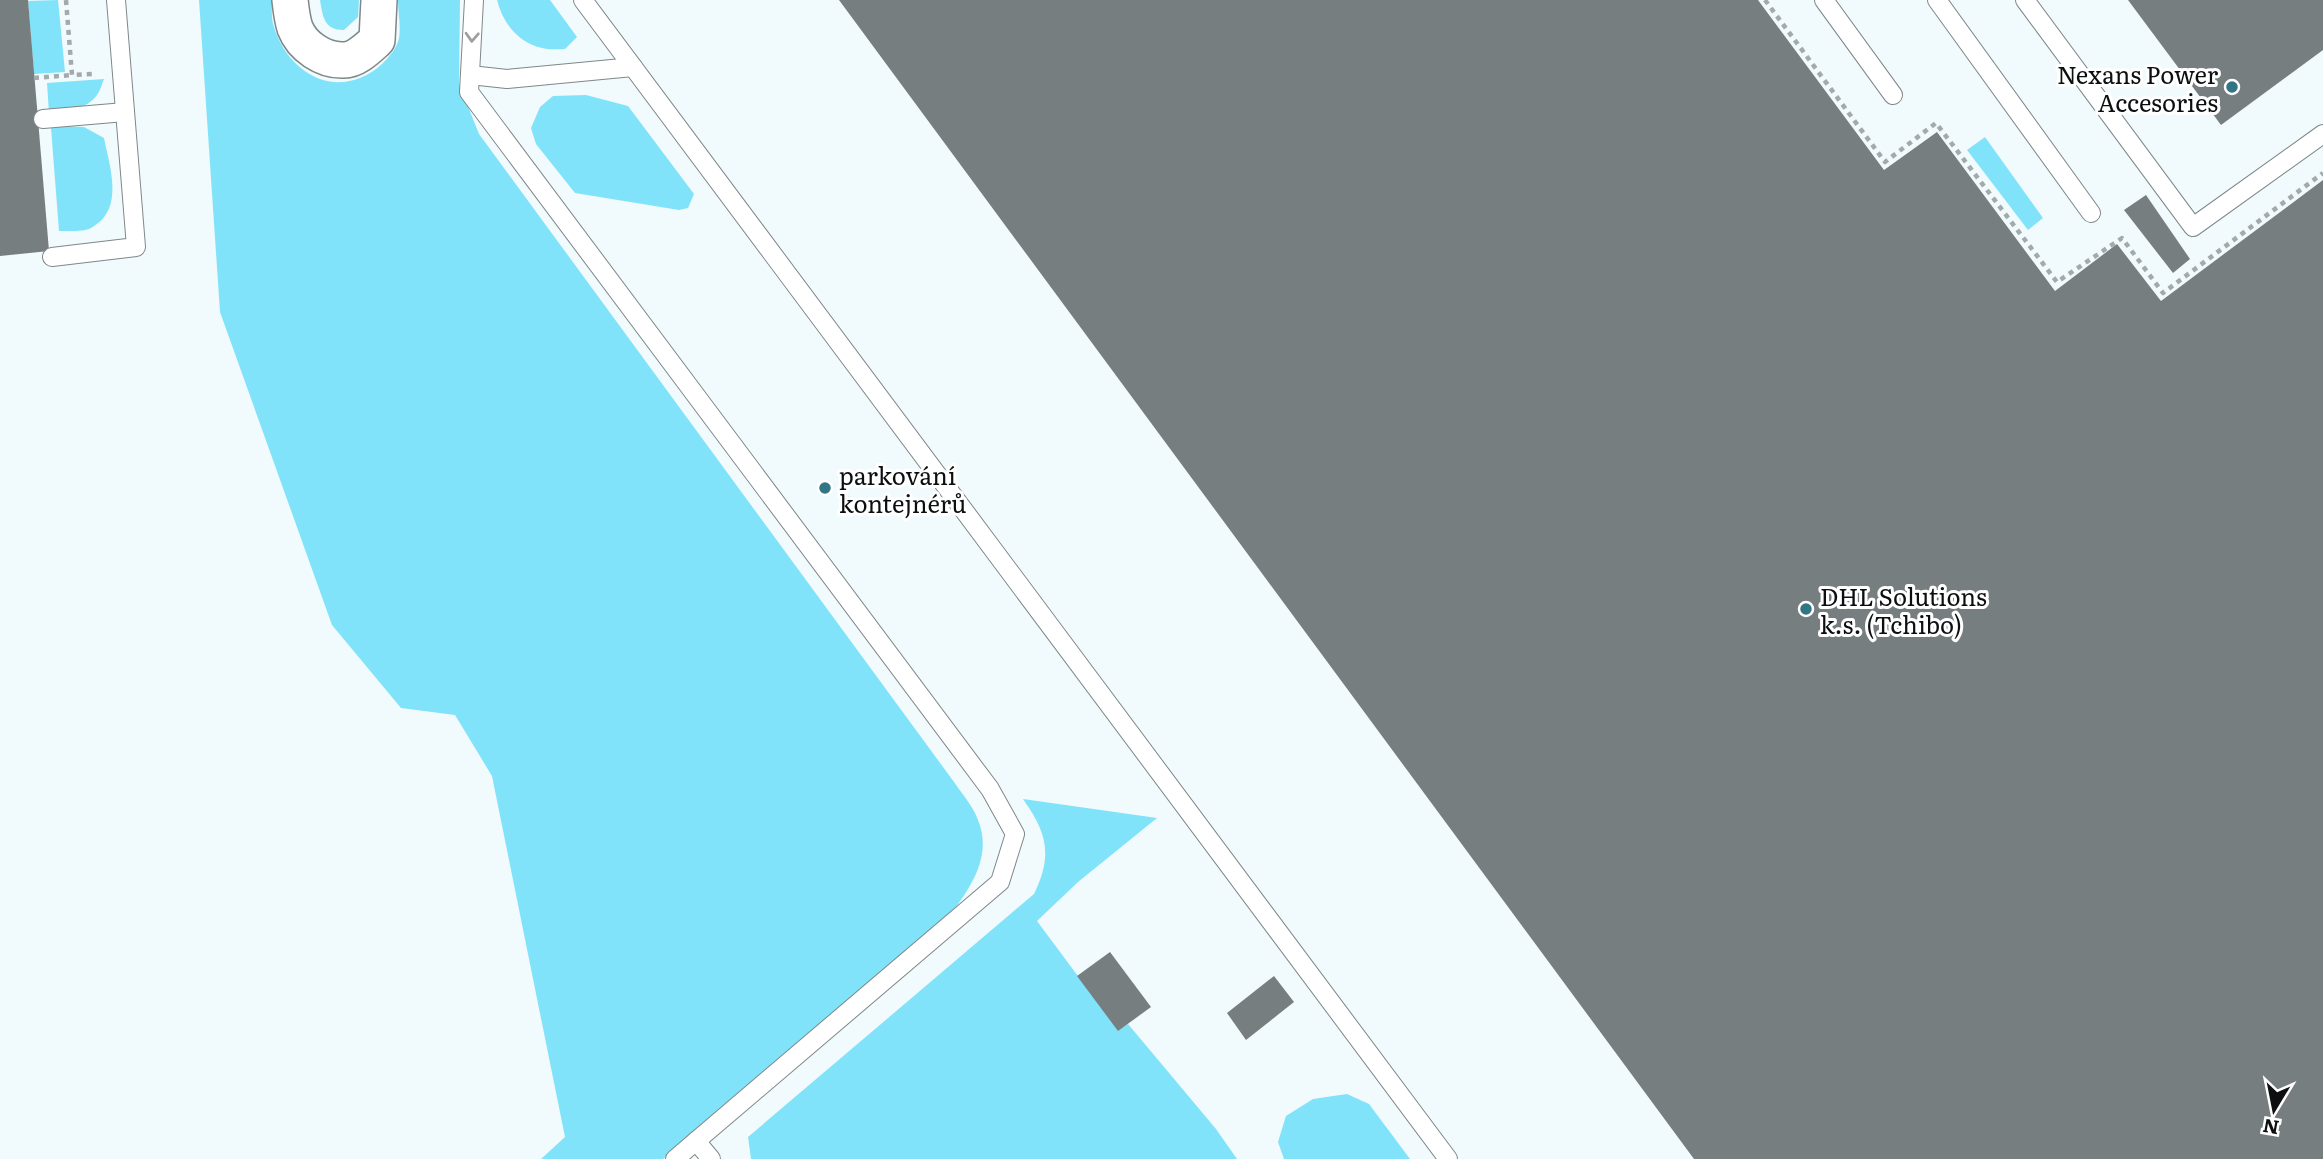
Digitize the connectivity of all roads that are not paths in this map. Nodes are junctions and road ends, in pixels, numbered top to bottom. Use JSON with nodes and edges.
{"nodes":[{"id":1,"x":116,"y":0,"type":"edge"},
{"id":2,"x":290,"y":0,"type":"edge"},
{"id":3,"x":379,"y":0,"type":"edge"},
{"id":4,"x":474,"y":0,"type":"edge"},
{"id":5,"x":583,"y":0,"type":"edge"},
{"id":6,"x":1824,"y":0,"type":"edge"},
{"id":7,"x":1937,"y":0,"type":"edge"},
{"id":8,"x":2025,"y":0,"type":"edge"},
{"id":9,"x":633,"y":67,"type":"junction"},
{"id":10,"x":470,"y":75,"type":"junction"},
{"id":11,"x":1893,"y":95,"type":"dead end"},
{"id":12,"x":125,"y":111,"type":"junction"},
{"id":13,"x":43,"y":119,"type":"dead end"},
{"id":14,"x":2323,"y":134,"type":"edge"},
{"id":15,"x":2091,"y":213,"type":"dead end"},
{"id":16,"x":52,"y":257,"type":"dead end"},
{"id":17,"x":696,"y":1141,"type":"junction"},
{"id":18,"x":675,"y":1159,"type":"edge"},
{"id":19,"x":710,"y":1159,"type":"edge"},
{"id":20,"x":1448,"y":1159,"type":"edge"}],
"edges":[{"from":1,"to":12,"type":"lane"},
{"from":2,"to":3,"type":"street"},
{"from":4,"to":10,"type":"lane","one_way":true},
{"from":5,"to":9,"type":"lane"},
{"from":6,"to":11,"type":"lane"},
{"from":7,"to":15,"type":"lane"},
{"from":8,"to":14,"type":"lane"},
{"from":9,"to":10,"type":"lane"},
{"from":9,"to":20,"type":"lane"},
{"from":10,"to":17,"type":"lane"},
{"from":12,"to":13,"type":"lane"},
{"from":12,"to":16,"type":"lane"},
{"from":17,"to":18,"type":"lane"},
{"from":17,"to":19,"type":"lane"}]}
